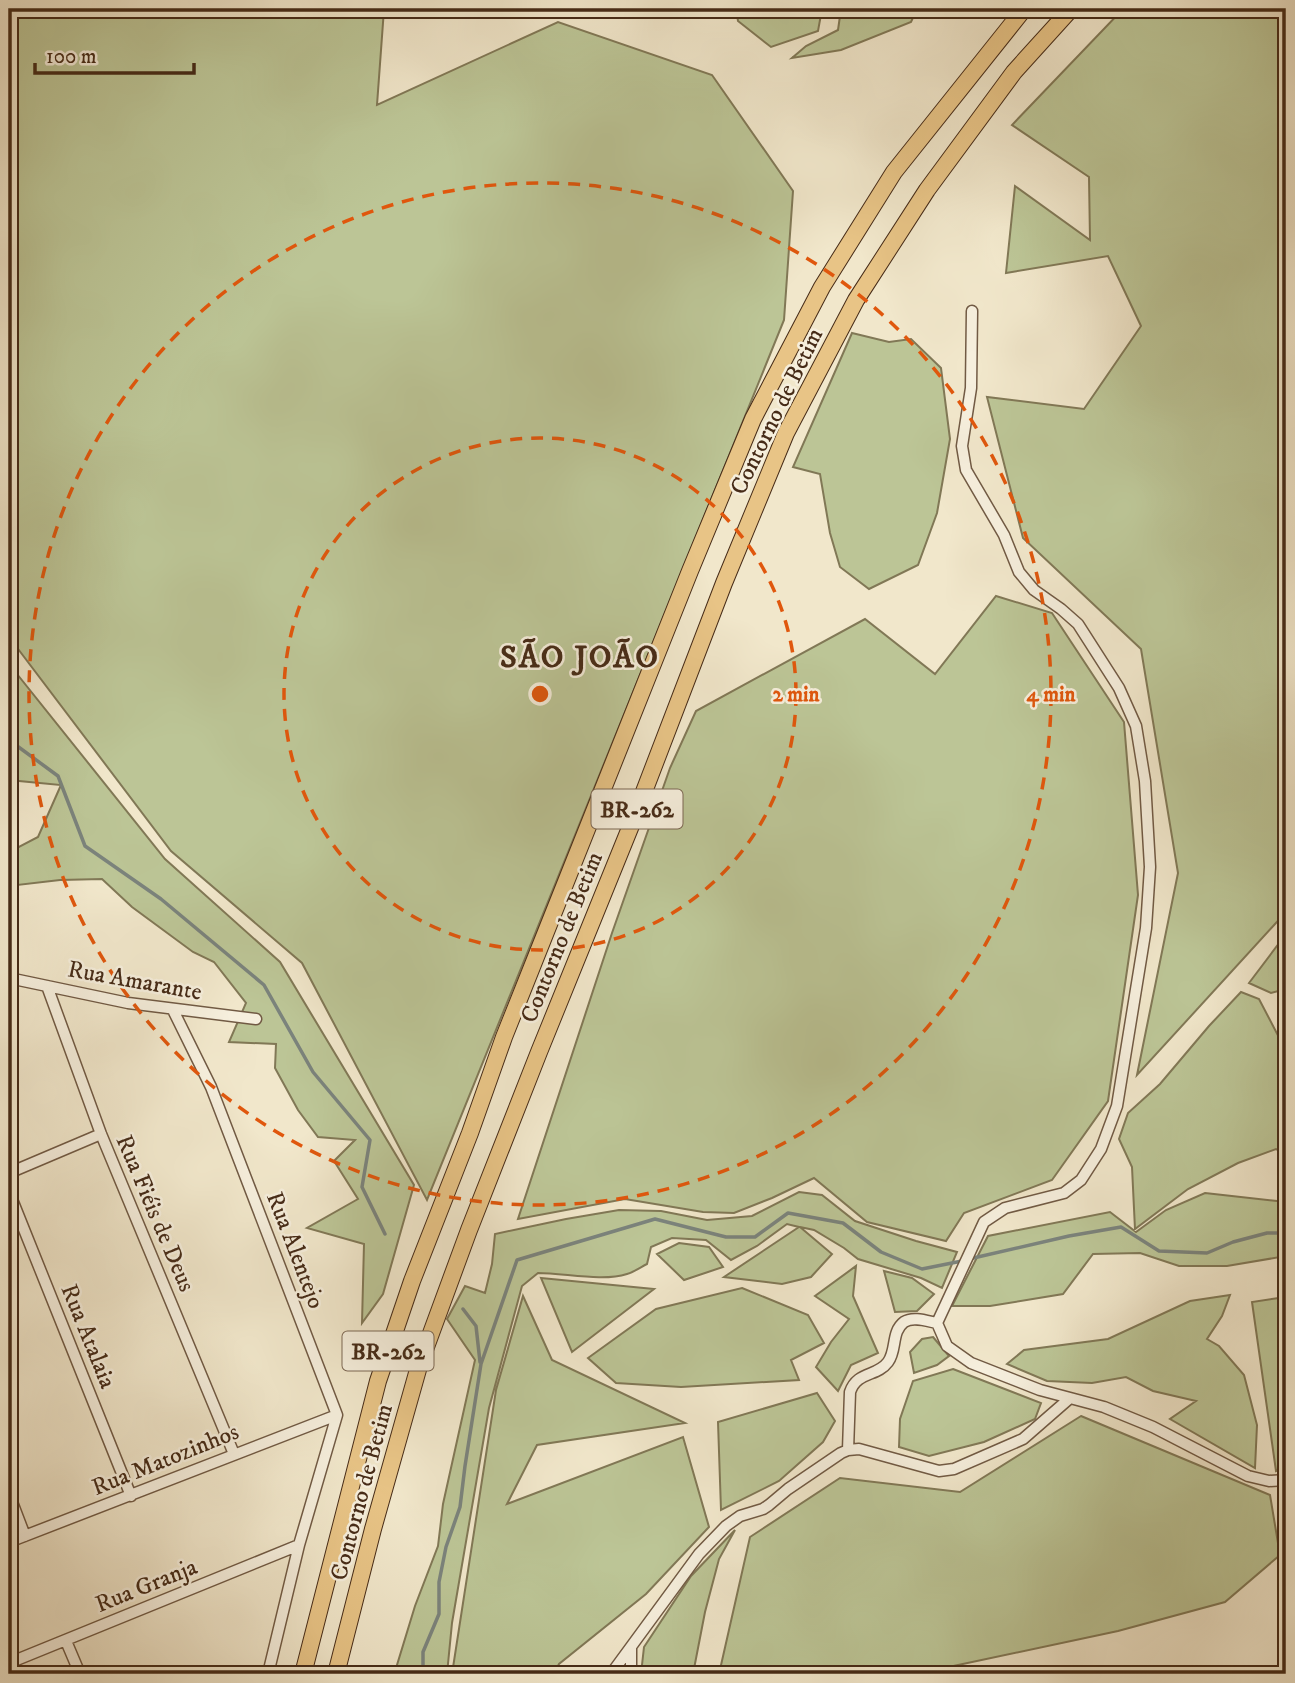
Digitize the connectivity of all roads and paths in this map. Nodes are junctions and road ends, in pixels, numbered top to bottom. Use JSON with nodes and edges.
{"nodes":[{"id":1,"x":1024,"y":9,"type":"edge"},
{"id":2,"x":1071,"y":9,"type":"edge"},
{"id":3,"x":972,"y":312,"type":"dead end"},
{"id":4,"x":9,"y":978,"type":"edge"},
{"id":5,"x":47,"y":986,"type":"junction"},
{"id":6,"x":173,"y":1010,"type":"junction"},
{"id":7,"x":256,"y":1019,"type":"dead end"},
{"id":8,"x":101,"y":1134,"type":"junction"},
{"id":9,"x":9,"y":1173,"type":"edge"},
{"id":10,"x":9,"y":1192,"type":"edge"},
{"id":11,"x":937,"y":1323,"type":"junction"},
{"id":12,"x":1070,"y":1398,"type":"junction"},
{"id":13,"x":337,"y":1415,"type":"junction"},
{"id":14,"x":848,"y":1450,"type":"junction"},
{"id":15,"x":234,"y":1454,"type":"junction"},
{"id":16,"x":1286,"y":1480,"type":"edge"},
{"id":17,"x":9,"y":1494,"type":"edge"},
{"id":18,"x":131,"y":1496,"type":"junction"},
{"id":19,"x":25,"y":1536,"type":"junction"},
{"id":20,"x":9,"y":1542,"type":"edge"},
{"id":21,"x":299,"y":1545,"type":"junction"},
{"id":22,"x":66,"y":1641,"type":"junction"},
{"id":23,"x":631,"y":1648,"type":"junction"},
{"id":24,"x":9,"y":1663,"type":"edge"},
{"id":25,"x":80,"y":1674,"type":"edge"},
{"id":26,"x":268,"y":1674,"type":"edge"},
{"id":27,"x":303,"y":1674,"type":"edge"},
{"id":28,"x":336,"y":1674,"type":"edge"},
{"id":29,"x":611,"y":1674,"type":"edge"},
{"id":30,"x":631,"y":1674,"type":"edge"}],
"edges":[{"from":1,"to":27,"type":"highway","name":"Contorno de Betim","number":"BR-262"},
{"from":2,"to":28,"type":"highway","name":"Contorno de Betim","number":"BR-262"},
{"from":3,"to":11,"type":"street"},
{"from":4,"to":5,"type":"street","name":"Rua Amarante"},
{"from":5,"to":6,"type":"street","name":"Rua Amarante"},
{"from":5,"to":8,"type":"street","name":"Rua Fiéis de Deus"},
{"from":6,"to":7,"type":"street","name":"Rua Amarante"},
{"from":6,"to":13,"type":"street","name":"Rua Alentejo"},
{"from":8,"to":9,"type":"street"},
{"from":8,"to":15,"type":"street","name":"Rua Fiéis de Deus"},
{"from":10,"to":18,"type":"street","name":"Rua Atalaia"},
{"from":11,"to":12,"type":"street"},
{"from":11,"to":14,"type":"street"},
{"from":12,"to":14,"type":"street"},
{"from":12,"to":16,"type":"street"},
{"from":13,"to":15,"type":"street","name":"Rua Matozinhos"},
{"from":13,"to":21,"type":"street"},
{"from":14,"to":23,"type":"street"},
{"from":15,"to":18,"type":"street","name":"Rua Matozinhos"},
{"from":17,"to":19,"type":"street"},
{"from":18,"to":19,"type":"street","name":"Rua Matozinhos"},
{"from":19,"to":20,"type":"street","name":"Rua Matozinhos"},
{"from":21,"to":22,"type":"street","name":"Rua Granja"},
{"from":21,"to":26,"type":"street"},
{"from":22,"to":24,"type":"street","name":"Rua Granja"},
{"from":22,"to":25,"type":"street"},
{"from":23,"to":29,"type":"street"},
{"from":23,"to":30,"type":"street"}]}
